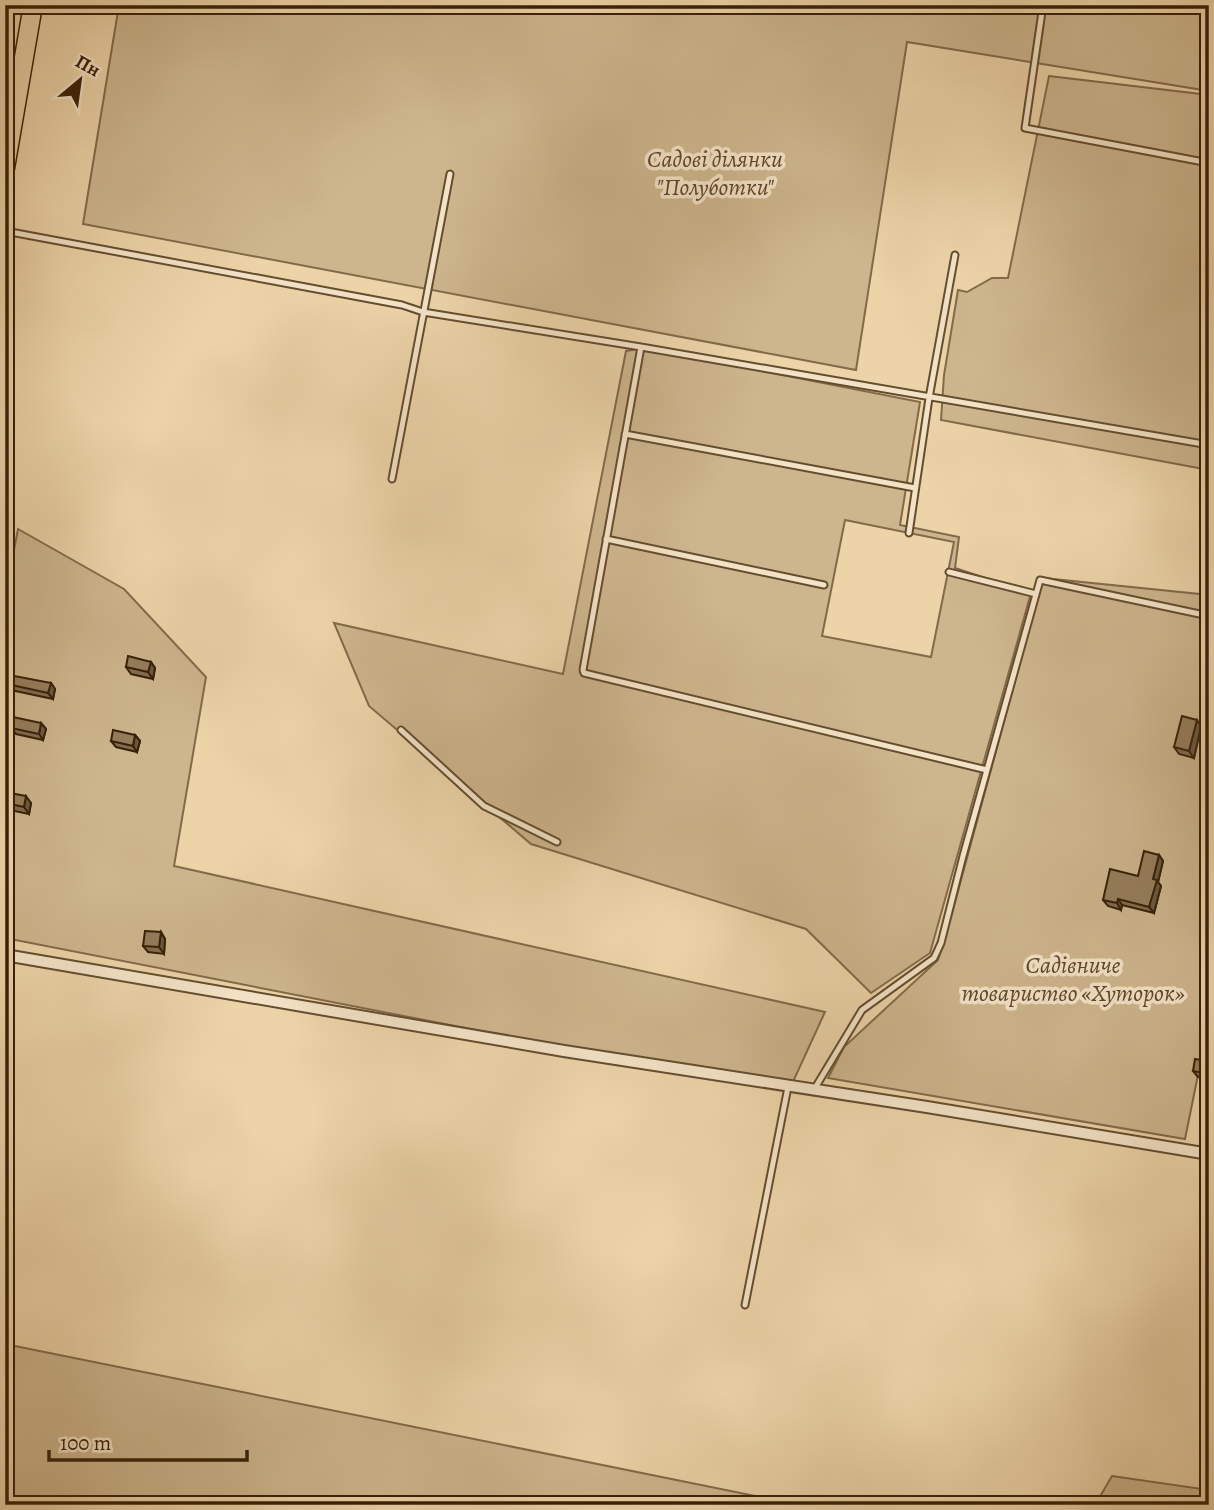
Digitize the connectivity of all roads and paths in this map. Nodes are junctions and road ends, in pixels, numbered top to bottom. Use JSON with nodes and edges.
{"nodes":[{"id":1,"x":33,"y":5,"type":"edge"},
{"id":2,"x":1043,"y":5,"type":"edge"},
{"id":3,"x":1209,"y":163,"type":"edge"},
{"id":4,"x":5,"y":168,"type":"edge"},
{"id":5,"x":450,"y":174,"type":"dead end"},
{"id":6,"x":5,"y":231,"type":"edge"},
{"id":7,"x":956,"y":255,"type":"dead end"},
{"id":8,"x":423,"y":312,"type":"junction"},
{"id":9,"x":641,"y":347,"type":"junction"},
{"id":10,"x":929,"y":398,"type":"junction"},
{"id":11,"x":625,"y":434,"type":"junction"},
{"id":12,"x":1209,"y":446,"type":"edge"},
{"id":13,"x":392,"y":479,"type":"dead end"},
{"id":14,"x":915,"y":488,"type":"junction"},
{"id":15,"x":909,"y":533,"type":"dead end"},
{"id":16,"x":607,"y":539,"type":"junction"},
{"id":17,"x":948,"y":572,"type":"dead end"},
{"id":18,"x":824,"y":585,"type":"dead end"},
{"id":19,"x":1209,"y":592,"type":"edge"},
{"id":20,"x":1036,"y":594,"type":"junction"},
{"id":21,"x":1207,"y":616,"type":"edge"},
{"id":22,"x":401,"y":730,"type":"dead end"},
{"id":23,"x":987,"y":770,"type":"junction"},
{"id":24,"x":558,"y":842,"type":"dead end"},
{"id":25,"x":5,"y":955,"type":"edge"},
{"id":26,"x":788,"y":1087,"type":"junction"},
{"id":27,"x":814,"y":1089,"type":"junction"},
{"id":28,"x":1209,"y":1154,"type":"edge"},
{"id":29,"x":745,"y":1306,"type":"dead end"}],
"edges":[{"from":1,"to":4,"type":"main road"},
{"from":2,"to":3,"type":"lane"},
{"from":5,"to":8,"type":"lane"},
{"from":6,"to":8,"type":"lane"},
{"from":7,"to":10,"type":"lane"},
{"from":8,"to":9,"type":"lane"},
{"from":8,"to":13,"type":"lane"},
{"from":9,"to":10,"type":"lane"},
{"from":9,"to":11,"type":"lane"},
{"from":10,"to":12,"type":"lane"},
{"from":10,"to":14,"type":"lane"},
{"from":11,"to":14,"type":"lane"},
{"from":11,"to":16,"type":"lane"},
{"from":14,"to":15,"type":"lane"},
{"from":16,"to":18,"type":"lane"},
{"from":16,"to":23,"type":"lane"},
{"from":17,"to":20,"type":"lane"},
{"from":19,"to":21,"type":"lane"},
{"from":20,"to":21,"type":"lane"},
{"from":20,"to":23,"type":"lane"},
{"from":22,"to":24,"type":"lane"},
{"from":23,"to":27,"type":"lane"},
{"from":25,"to":26,"type":"street"},
{"from":26,"to":27,"type":"street"},
{"from":26,"to":29,"type":"lane"},
{"from":27,"to":28,"type":"street"}]}
